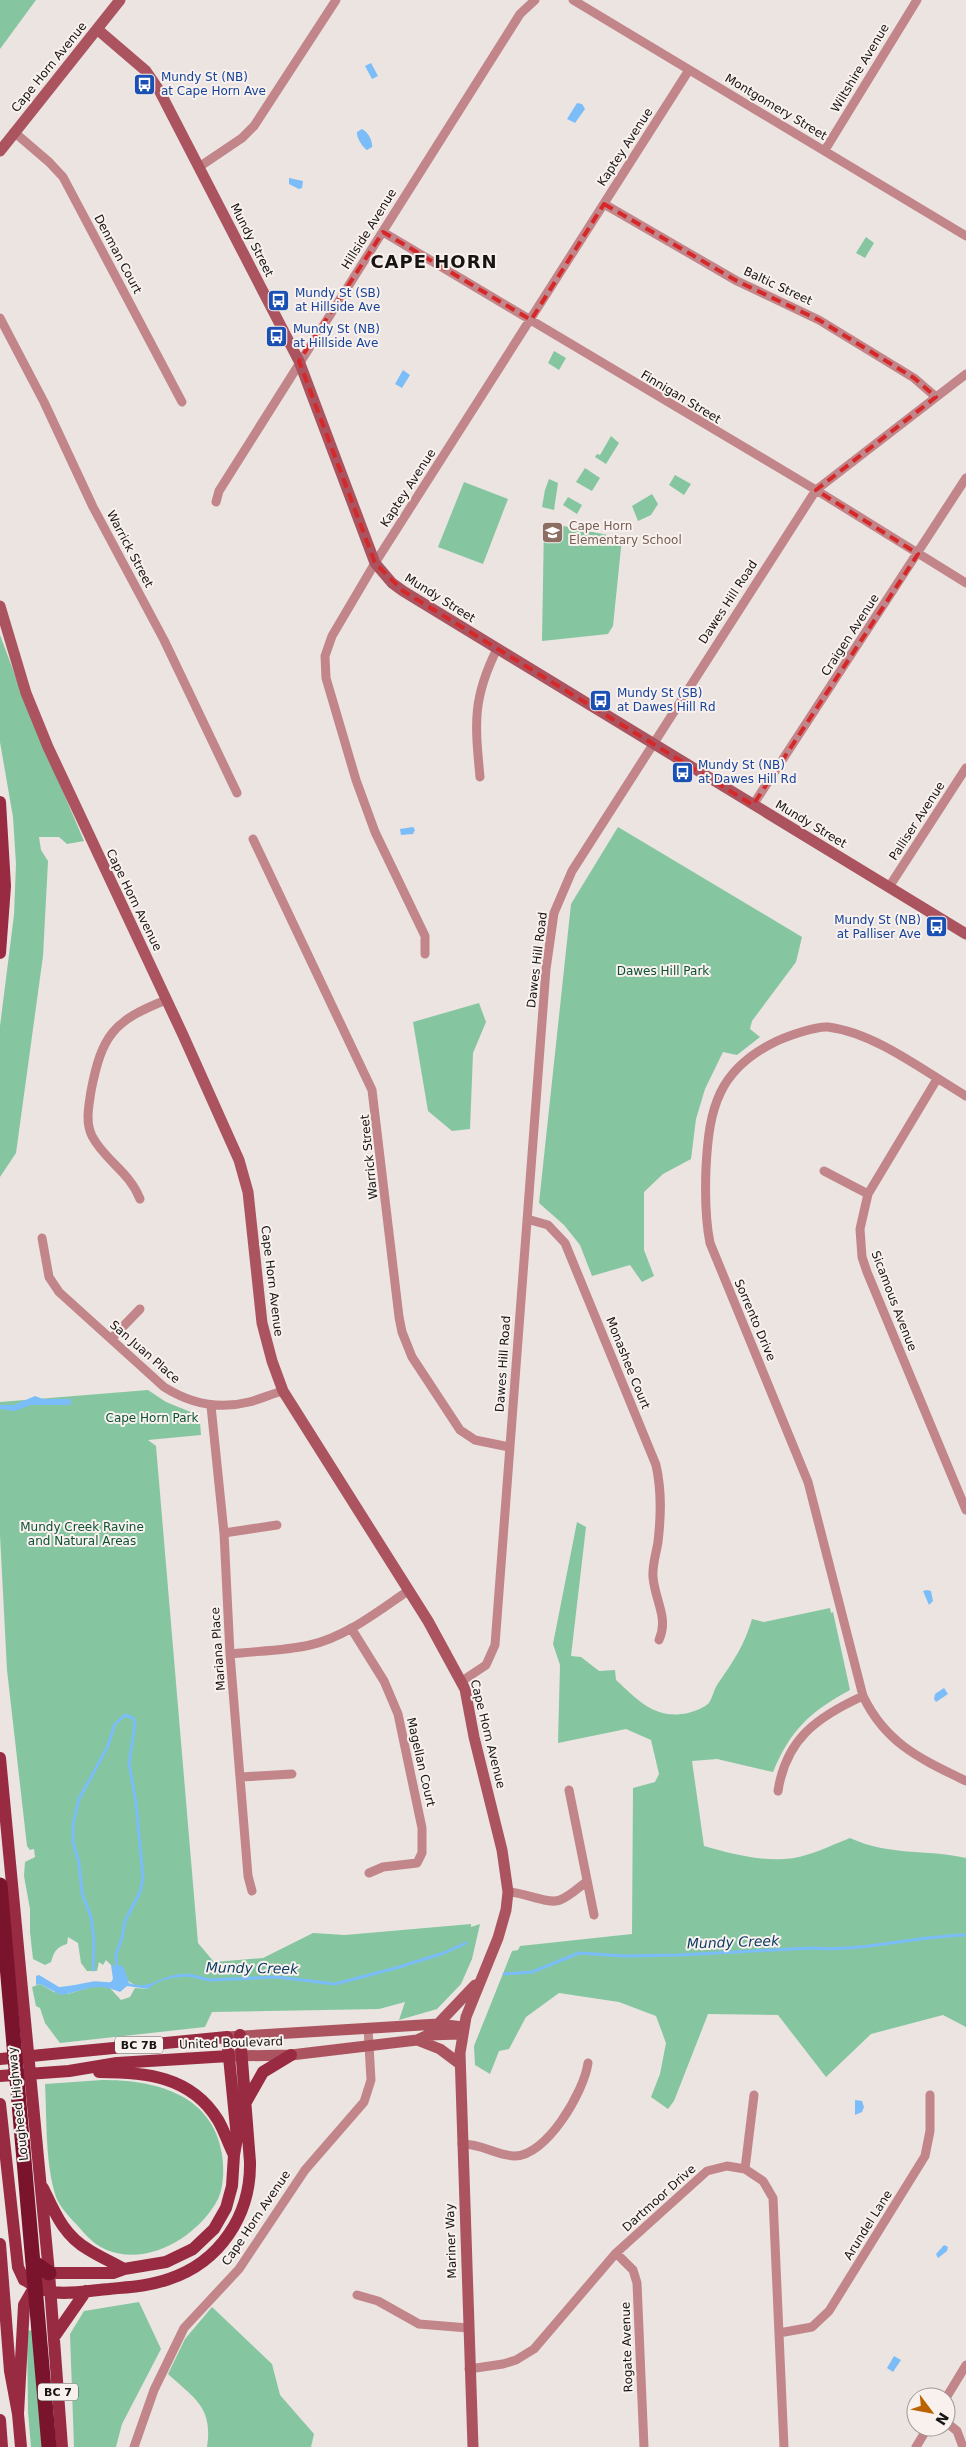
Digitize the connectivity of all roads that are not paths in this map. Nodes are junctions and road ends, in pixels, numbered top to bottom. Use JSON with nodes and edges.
{"nodes":[{"id":1,"x":120,"y":0,"type":"edge"},
{"id":2,"x":336,"y":0,"type":"edge"},
{"id":3,"x":535,"y":0,"type":"edge"},
{"id":4,"x":573,"y":0,"type":"edge"},
{"id":5,"x":917,"y":0,"type":"edge"},
{"id":6,"x":97,"y":28,"type":"junction"},
{"id":7,"x":689,"y":70,"type":"junction"},
{"id":8,"x":14,"y":132,"type":"junction"},
{"id":9,"x":825,"y":150,"type":"junction"},
{"id":10,"x":0,"y":151,"type":"edge"},
{"id":11,"x":199,"y":166,"type":"junction"},
{"id":12,"x":604,"y":204,"type":"junction"},
{"id":13,"x":964,"y":231,"type":"edge"},
{"id":14,"x":383,"y":232,"type":"junction"},
{"id":15,"x":0,"y":318,"type":"edge"},
{"id":16,"x":531,"y":320,"type":"junction"},
{"id":17,"x":300,"y":361,"type":"junction"},
{"id":18,"x":966,"y":374,"type":"edge"},
{"id":19,"x":936,"y":397,"type":"junction"},
{"id":20,"x":182,"y":402,"type":"dead end"},
{"id":21,"x":966,"y":478,"type":"edge"},
{"id":22,"x":816,"y":490,"type":"junction"},
{"id":23,"x":216,"y":502,"type":"dead end"},
{"id":24,"x":918,"y":554,"type":"junction"},
{"id":25,"x":375,"y":563,"type":"junction"},
{"id":26,"x":966,"y":583,"type":"edge"},
{"id":27,"x":0,"y":606,"type":"edge"},
{"id":28,"x":497,"y":650,"type":"junction"},
{"id":29,"x":652,"y":743,"type":"junction"},
{"id":30,"x":966,"y":768,"type":"edge"},
{"id":31,"x":480,"y":777,"type":"dead end"},
{"id":32,"x":237,"y":792,"type":"dead end"},
{"id":33,"x":0,"y":802,"type":"edge"},
{"id":34,"x":753,"y":805,"type":"junction"},
{"id":35,"x":253,"y":839,"type":"dead end"},
{"id":36,"x":888,"y":887,"type":"junction"},
{"id":37,"x":966,"y":934,"type":"edge"},
{"id":38,"x":0,"y":954,"type":"edge"},
{"id":39,"x":425,"y":954,"type":"dead end"},
{"id":40,"x":166,"y":1000,"type":"junction"},
{"id":41,"x":937,"y":1079,"type":"junction"},
{"id":42,"x":966,"y":1096,"type":"edge"},
{"id":43,"x":824,"y":1172,"type":"dead end"},
{"id":44,"x":868,"y":1194,"type":"junction"},
{"id":45,"x":140,"y":1199,"type":"dead end"},
{"id":46,"x":527,"y":1219,"type":"junction"},
{"id":47,"x":42,"y":1238,"type":"dead end"},
{"id":48,"x":140,"y":1309,"type":"dead end"},
{"id":49,"x":111,"y":1339,"type":"junction"},
{"id":50,"x":283,"y":1391,"type":"junction"},
{"id":51,"x":211,"y":1406,"type":"junction"},
{"id":52,"x":509,"y":1448,"type":"junction"},
{"id":53,"x":966,"y":1510,"type":"edge"},
{"id":54,"x":277,"y":1525,"type":"dead end"},
{"id":55,"x":224,"y":1533,"type":"junction"},
{"id":56,"x":408,"y":1591,"type":"junction"},
{"id":57,"x":351,"y":1628,"type":"junction"},
{"id":58,"x":659,"y":1640,"type":"dead end"},
{"id":59,"x":230,"y":1654,"type":"junction"},
{"id":60,"x":462,"y":1681,"type":"junction"},
{"id":61,"x":863,"y":1696,"type":"junction"},
{"id":62,"x":0,"y":1758,"type":"edge"},
{"id":63,"x":292,"y":1774,"type":"dead end"},
{"id":64,"x":241,"y":1777,"type":"junction"},
{"id":65,"x":966,"y":1781,"type":"edge"},
{"id":66,"x":569,"y":1790,"type":"dead end"},
{"id":67,"x":778,"y":1791,"type":"dead end"},
{"id":68,"x":369,"y":1873,"type":"dead end"},
{"id":69,"x":586,"y":1882,"type":"junction"},
{"id":70,"x":0,"y":1885,"type":"edge"},
{"id":71,"x":252,"y":1891,"type":"dead end"},
{"id":72,"x":508,"y":1892,"type":"junction"},
{"id":73,"x":594,"y":1915,"type":"dead end"},
{"id":74,"x":483,"y":1976,"type":"junction"},
{"id":75,"x":438,"y":2024,"type":"junction"},
{"id":76,"x":368,"y":2028,"type":"junction"},
{"id":77,"x":462,"y":2030,"type":"junction"},
{"id":78,"x":234,"y":2036,"type":"junction"},
{"id":79,"x":418,"y":2040,"type":"junction"},
{"id":80,"x":369,"y":2046,"type":"junction"},
{"id":81,"x":291,"y":2055,"type":"junction"},
{"id":82,"x":235,"y":2056,"type":"junction"},
{"id":83,"x":0,"y":2060,"type":"edge"},
{"id":84,"x":588,"y":2063,"type":"dead end"},
{"id":85,"x":460,"y":2064,"type":"junction"},
{"id":86,"x":69,"y":2071,"type":"junction"},
{"id":87,"x":0,"y":2076,"type":"edge"},
{"id":88,"x":754,"y":2094,"type":"dead end"},
{"id":89,"x":930,"y":2095,"type":"dead end"},
{"id":90,"x":246,"y":2102,"type":"junction"},
{"id":91,"x":0,"y":2104,"type":"edge"},
{"id":92,"x":462,"y":2144,"type":"junction"},
{"id":93,"x":234,"y":2154,"type":"junction"},
{"id":94,"x":745,"y":2169,"type":"junction"},
{"id":95,"x":40,"y":2184,"type":"junction"},
{"id":96,"x":0,"y":2244,"type":"edge"},
{"id":97,"x":616,"y":2253,"type":"junction"},
{"id":98,"x":33,"y":2262,"type":"junction"},
{"id":99,"x":124,"y":2268,"type":"junction"},
{"id":100,"x":48,"y":2273,"type":"junction"},
{"id":101,"x":35,"y":2286,"type":"junction"},
{"id":102,"x":86,"y":2291,"type":"junction"},
{"id":103,"x":50,"y":2292,"type":"junction"},
{"id":104,"x":357,"y":2295,"type":"dead end"},
{"id":105,"x":468,"y":2328,"type":"junction"},
{"id":106,"x":779,"y":2333,"type":"junction"},
{"id":107,"x":54,"y":2337,"type":"junction"},
{"id":108,"x":966,"y":2365,"type":"edge"},
{"id":109,"x":469,"y":2369,"type":"junction"},
{"id":110,"x":953,"y":2387,"type":"edge"},
{"id":111,"x":18,"y":2414,"type":"junction"},
{"id":112,"x":0,"y":2420,"type":"edge"},
{"id":113,"x":956,"y":2430,"type":"edge"},
{"id":114,"x":2,"y":2447,"type":"edge"},
{"id":115,"x":21,"y":2447,"type":"edge"},
{"id":116,"x":49,"y":2447,"type":"edge"},
{"id":117,"x":62,"y":2447,"type":"edge"},
{"id":118,"x":134,"y":2447,"type":"edge"},
{"id":119,"x":473,"y":2447,"type":"edge"},
{"id":120,"x":644,"y":2447,"type":"edge"},
{"id":121,"x":784,"y":2447,"type":"edge"},
{"id":122,"x":963,"y":2447,"type":"edge"}],
"edges":[{"from":1,"to":6,"type":"street","name":"Cape Horn Avenue"},
{"from":2,"to":11,"type":"street"},
{"from":3,"to":14,"type":"street","name":"Hillside Avenue"},
{"from":4,"to":7,"type":"street","name":"Montgomery Street"},
{"from":5,"to":9,"type":"street","name":"Wiltshire Avenue"},
{"from":6,"to":8,"type":"street","name":"Cape Horn Avenue"},
{"from":6,"to":11,"type":"street","name":"Mundy Street"},
{"from":7,"to":9,"type":"street","name":"Montgomery Street"},
{"from":7,"to":12,"type":"street","name":"Kaptey Avenue"},
{"from":8,"to":10,"type":"street","name":"Cape Horn Avenue"},
{"from":8,"to":20,"type":"street","name":"Denman Court"},
{"from":9,"to":13,"type":"street","name":"Montgomery Street"},
{"from":11,"to":17,"type":"street","name":"Mundy Street"},
{"from":12,"to":16,"type":"street","name":"Kaptey Avenue"},
{"from":12,"to":19,"type":"street","name":"Baltic Street"},
{"from":14,"to":16,"type":"street","name":"Finnigan Street"},
{"from":14,"to":17,"type":"street","name":"Hillside Avenue"},
{"from":15,"to":32,"type":"street","name":"Warrick Street"},
{"from":16,"to":22,"type":"street","name":"Finnigan Street"},
{"from":16,"to":25,"type":"street","name":"Kaptey Avenue"},
{"from":17,"to":23,"type":"street","name":"Hillside Avenue"},
{"from":17,"to":25,"type":"street","name":"Mundy Street"},
{"from":18,"to":19,"type":"street","name":"Dawes Hill Road"},
{"from":19,"to":22,"type":"street","name":"Dawes Hill Road"},
{"from":21,"to":24,"type":"street","name":"Craigen Avenue"},
{"from":22,"to":24,"type":"street","name":"Finnigan Street"},
{"from":22,"to":29,"type":"street","name":"Dawes Hill Road"},
{"from":24,"to":26,"type":"street","name":"Finnigan Street"},
{"from":24,"to":34,"type":"street","name":"Craigen Avenue"},
{"from":25,"to":28,"type":"street","name":"Mundy Street"},
{"from":25,"to":39,"type":"street","name":"Kaptey Avenue"},
{"from":27,"to":40,"type":"street","name":"Cape Horn Avenue"},
{"from":28,"to":29,"type":"street","name":"Mundy Street"},
{"from":28,"to":31,"type":"street"},
{"from":29,"to":34,"type":"street","name":"Mundy Street"},
{"from":29,"to":46,"type":"street","name":"Dawes Hill Road"},
{"from":30,"to":36,"type":"street","name":"Palliser Avenue"},
{"from":33,"to":38,"type":"main road"},
{"from":34,"to":36,"type":"street","name":"Mundy Street"},
{"from":35,"to":52,"type":"street","name":"Warrick Street"},
{"from":36,"to":37,"type":"street","name":"Mundy Street"},
{"from":40,"to":45,"type":"street"},
{"from":40,"to":50,"type":"street","name":"Cape Horn Avenue"},
{"from":41,"to":42,"type":"street","name":"Sorrento Drive"},
{"from":41,"to":44,"type":"street","name":"Sicamous Avenue"},
{"from":41,"to":61,"type":"street","name":"Sorrento Drive"},
{"from":43,"to":44,"type":"street"},
{"from":44,"to":53,"type":"street","name":"Sicamous Avenue"},
{"from":46,"to":52,"type":"street","name":"Dawes Hill Road"},
{"from":46,"to":58,"type":"street","name":"Monashee Court"},
{"from":47,"to":49,"type":"street","name":"San Juan Place"},
{"from":48,"to":49,"type":"street"},
{"from":49,"to":51,"type":"street","name":"San Juan Place"},
{"from":50,"to":51,"type":"street","name":"San Juan Place"},
{"from":50,"to":56,"type":"street","name":"Cape Horn Avenue"},
{"from":51,"to":55,"type":"street","name":"Mariana Place"},
{"from":52,"to":60,"type":"street","name":"Dawes Hill Road"},
{"from":54,"to":55,"type":"street"},
{"from":55,"to":59,"type":"street","name":"Mariana Place"},
{"from":56,"to":57,"type":"street"},
{"from":56,"to":60,"type":"street","name":"Cape Horn Avenue"},
{"from":57,"to":59,"type":"street"},
{"from":57,"to":68,"type":"street","name":"Magellan Court"},
{"from":59,"to":64,"type":"street","name":"Mariana Place"},
{"from":60,"to":72,"type":"street","name":"Cape Horn Avenue"},
{"from":61,"to":65,"type":"street","name":"Sorrento Drive"},
{"from":61,"to":67,"type":"street"},
{"from":62,"to":95,"type":"main road","name":"Lougheed Highway","number":"BC 7"},
{"from":63,"to":64,"type":"street"},
{"from":64,"to":71,"type":"street","name":"Mariana Place"},
{"from":66,"to":69,"type":"street"},
{"from":69,"to":72,"type":"street"},
{"from":69,"to":73,"type":"street"},
{"from":70,"to":98,"type":"highway"},
{"from":72,"to":74,"type":"street","name":"Cape Horn Avenue"},
{"from":74,"to":75,"type":"street"},
{"from":74,"to":77,"type":"street","name":"Cape Horn Avenue"},
{"from":75,"to":76,"type":"street","name":"United Boulevard","number":"BC 7B"},
{"from":75,"to":77,"type":"street","name":"United Boulevard","number":"BC 7B"},
{"from":76,"to":78,"type":"street","name":"United Boulevard","number":"BC 7B"},
{"from":76,"to":80,"type":"street","name":"Cape Horn Avenue"},
{"from":77,"to":79,"type":"street","name":"United Boulevard","number":"BC 7B"},
{"from":77,"to":85,"type":"street","name":"Mariner Way"},
{"from":78,"to":82,"type":"main road"},
{"from":78,"to":83,"type":"main road","name":"United Boulevard","number":"BC 7B"},
{"from":79,"to":80,"type":"street","name":"United Boulevard","number":"BC 7B"},
{"from":79,"to":85,"type":"street"},
{"from":80,"to":81,"type":"street","name":"United Boulevard","number":"BC 7B"},
{"from":80,"to":118,"type":"street","name":"Cape Horn Avenue"},
{"from":81,"to":82,"type":"street","name":"United Boulevard","number":"BC 7B"},
{"from":81,"to":90,"type":"main road"},
{"from":82,"to":86,"type":"main road","name":"United Boulevard","number":"BC 7B"},
{"from":82,"to":90,"type":"main road"},
{"from":82,"to":93,"type":"main road"},
{"from":84,"to":92,"type":"street"},
{"from":85,"to":92,"type":"street","name":"Mariner Way"},
{"from":86,"to":87,"type":"main road","name":"United Boulevard","number":"BC 7B"},
{"from":86,"to":93,"type":"main road"},
{"from":88,"to":94,"type":"street"},
{"from":89,"to":106,"type":"street","name":"Arundel Lane"},
{"from":90,"to":102,"type":"main road"},
{"from":91,"to":101,"type":"main road"},
{"from":92,"to":105,"type":"street","name":"Mariner Way"},
{"from":93,"to":99,"type":"main road"},
{"from":94,"to":97,"type":"street","name":"Dartmoor Drive"},
{"from":94,"to":106,"type":"street"},
{"from":95,"to":99,"type":"main road"},
{"from":95,"to":100,"type":"main road","name":"Lougheed Highway","number":"BC 7"},
{"from":96,"to":111,"type":"main road"},
{"from":97,"to":109,"type":"street","name":"Dartmoor Drive"},
{"from":97,"to":120,"type":"street","name":"Rogate Avenue"},
{"from":98,"to":100,"type":"highway"},
{"from":98,"to":101,"type":"highway"},
{"from":99,"to":100,"type":"main road"},
{"from":100,"to":101,"type":"main road"},
{"from":100,"to":103,"type":"main road","name":"Lougheed Highway","number":"BC 7"},
{"from":101,"to":103,"type":"main road"},
{"from":101,"to":111,"type":"main road"},
{"from":101,"to":116,"type":"highway"},
{"from":102,"to":103,"type":"main road"},
{"from":102,"to":107,"type":"main road"},
{"from":103,"to":107,"type":"main road","name":"Lougheed Highway","number":"BC 7"},
{"from":104,"to":105,"type":"street"},
{"from":105,"to":109,"type":"street","name":"Mariner Way"},
{"from":106,"to":121,"type":"street"},
{"from":107,"to":117,"type":"main road","name":"Lougheed Highway","number":"BC 7"},
{"from":108,"to":110,"type":"street"},
{"from":109,"to":119,"type":"street","name":"Mariner Way"},
{"from":111,"to":115,"type":"main road"},
{"from":112,"to":114,"type":"main road"},
{"from":113,"to":122,"type":"street"}]}
